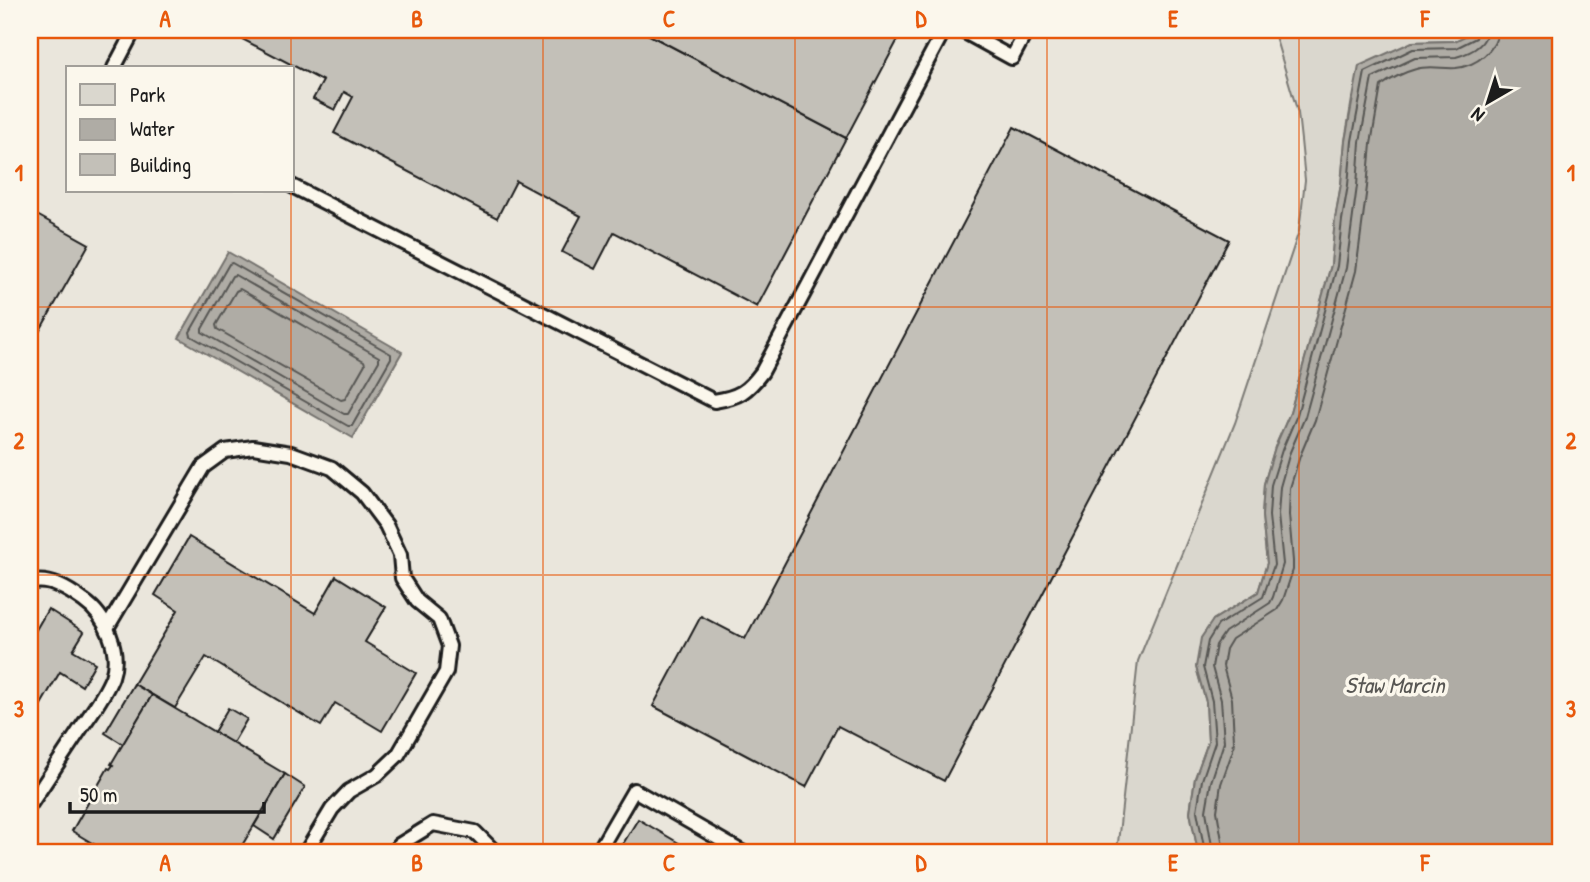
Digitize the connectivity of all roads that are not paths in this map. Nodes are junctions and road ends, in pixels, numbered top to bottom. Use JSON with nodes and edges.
{"nodes":[{"id":1,"x":134,"y":30,"type":"edge"},
{"id":2,"x":944,"y":30,"type":"edge"},
{"id":3,"x":961,"y":30,"type":"edge"},
{"id":4,"x":1027,"y":30,"type":"edge"},
{"id":5,"x":115,"y":66,"type":"edge"},
{"id":6,"x":294,"y":187,"type":"edge"},
{"id":7,"x":30,"y":583,"type":"edge"},
{"id":8,"x":107,"y":628,"type":"junction"},
{"id":9,"x":30,"y":805,"type":"edge"},
{"id":10,"x":306,"y":852,"type":"edge"},
{"id":11,"x":395,"y":852,"type":"edge"},
{"id":12,"x":495,"y":852,"type":"edge"},
{"id":13,"x":598,"y":852,"type":"edge"},
{"id":14,"x":742,"y":852,"type":"edge"}],
"edges":[{"from":1,"to":5,"type":"lane"},
{"from":2,"to":6,"type":"lane"},
{"from":3,"to":4,"type":"lane"},
{"from":7,"to":8,"type":"lane"},
{"from":8,"to":9,"type":"lane"},
{"from":8,"to":10,"type":"lane"},
{"from":11,"to":12,"type":"lane"},
{"from":13,"to":14,"type":"lane"}]}
